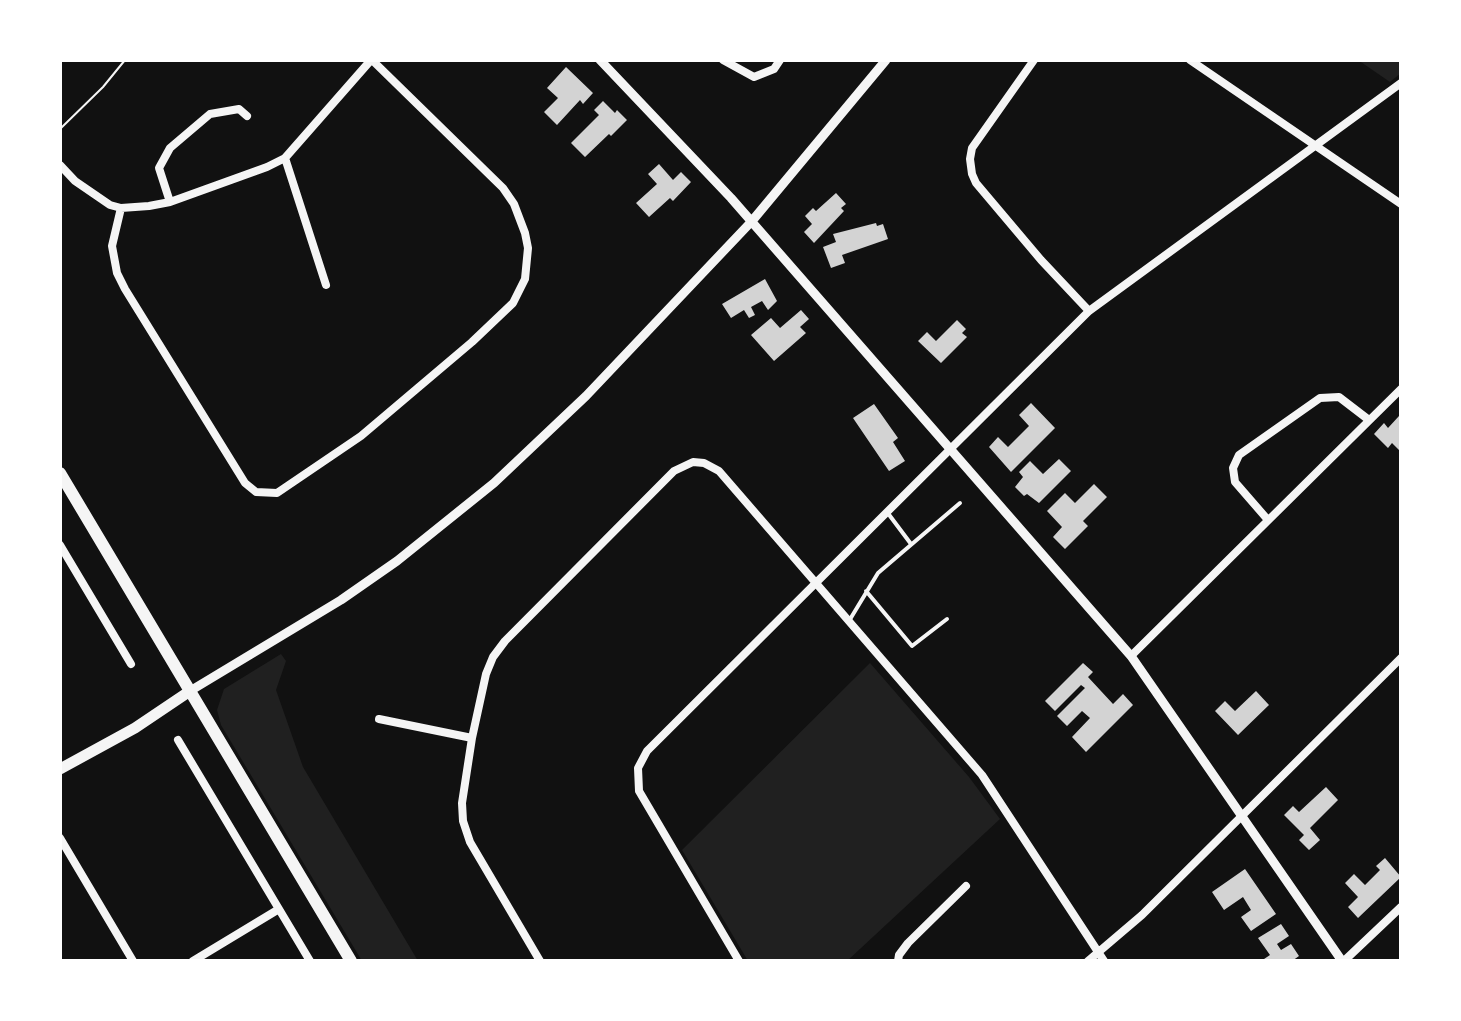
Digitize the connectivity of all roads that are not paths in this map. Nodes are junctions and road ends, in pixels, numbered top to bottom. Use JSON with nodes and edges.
{"nodes":[{"id":1,"x":371,"y":60,"type":"edge"},
{"id":2,"x":600,"y":60,"type":"edge"},
{"id":3,"x":723,"y":60,"type":"edge"},
{"id":4,"x":780,"y":60,"type":"edge"},
{"id":5,"x":886,"y":60,"type":"edge"},
{"id":6,"x":1034,"y":60,"type":"edge"},
{"id":7,"x":1190,"y":60,"type":"edge"},
{"id":8,"x":1401,"y":83,"type":"edge"},
{"id":9,"x":247,"y":116,"type":"dead end"},
{"id":10,"x":1313,"y":145,"type":"junction"},
{"id":11,"x":285,"y":158,"type":"junction"},
{"id":12,"x":60,"y":165,"type":"edge"},
{"id":13,"x":170,"y":202,"type":"junction"},
{"id":14,"x":1401,"y":204,"type":"edge"},
{"id":15,"x":121,"y":208,"type":"junction"},
{"id":16,"x":752,"y":221,"type":"junction"},
{"id":17,"x":326,"y":285,"type":"dead end"},
{"id":18,"x":1089,"y":311,"type":"junction"},
{"id":19,"x":1401,"y":389,"type":"edge"},
{"id":20,"x":1369,"y":420,"type":"junction"},
{"id":21,"x":950,"y":450,"type":"junction"},
{"id":22,"x":60,"y":473,"type":"edge"},
{"id":23,"x":960,"y":503,"type":"dead end"},
{"id":24,"x":887,"y":512,"type":"junction"},
{"id":25,"x":1268,"y":520,"type":"junction"},
{"id":26,"x":911,"y":544,"type":"junction"},
{"id":27,"x":60,"y":545,"type":"edge"},
{"id":28,"x":70,"y":562,"type":"junction"},
{"id":29,"x":60,"y":568,"type":"edge"},
{"id":30,"x":816,"y":583,"type":"junction"},
{"id":31,"x":866,"y":591,"type":"junction"},
{"id":32,"x":947,"y":619,"type":"dead end"},
{"id":33,"x":849,"y":621,"type":"junction"},
{"id":34,"x":1131,"y":656,"type":"junction"},
{"id":35,"x":1401,"y":658,"type":"edge"},
{"id":36,"x":131,"y":664,"type":"dead end"},
{"id":37,"x":190,"y":691,"type":"junction"},
{"id":38,"x":379,"y":719,"type":"dead end"},
{"id":39,"x":472,"y":738,"type":"junction"},
{"id":40,"x":178,"y":740,"type":"dead end"},
{"id":41,"x":60,"y":769,"type":"edge"},
{"id":42,"x":1243,"y":816,"type":"junction"},
{"id":43,"x":60,"y":838,"type":"edge"},
{"id":44,"x":966,"y":886,"type":"dead end"},
{"id":45,"x":1401,"y":907,"type":"edge"},
{"id":46,"x":279,"y":909,"type":"junction"},
{"id":47,"x":1102,"y":957,"type":"edge"},
{"id":48,"x":133,"y":961,"type":"edge"},
{"id":49,"x":193,"y":961,"type":"edge"},
{"id":50,"x":310,"y":961,"type":"edge"},
{"id":51,"x":351,"y":961,"type":"edge"},
{"id":52,"x":540,"y":961,"type":"edge"},
{"id":53,"x":739,"y":961,"type":"edge"},
{"id":54,"x":898,"y":961,"type":"edge"},
{"id":55,"x":1088,"y":961,"type":"edge"},
{"id":56,"x":1343,"y":961,"type":"edge"}],
"edges":[{"from":1,"to":11,"type":"street"},
{"from":1,"to":15,"type":"street"},
{"from":2,"to":16,"type":"street"},
{"from":3,"to":4,"type":"street"},
{"from":5,"to":16,"type":"street"},
{"from":6,"to":18,"type":"street"},
{"from":7,"to":10,"type":"street"},
{"from":8,"to":10,"type":"street"},
{"from":9,"to":13,"type":"street"},
{"from":10,"to":14,"type":"street"},
{"from":10,"to":18,"type":"street"},
{"from":11,"to":13,"type":"street"},
{"from":11,"to":17,"type":"street"},
{"from":12,"to":15,"type":"street"},
{"from":13,"to":15,"type":"street"},
{"from":16,"to":21,"type":"street"},
{"from":16,"to":37,"type":"street"},
{"from":18,"to":21,"type":"street"},
{"from":19,"to":20,"type":"street"},
{"from":20,"to":25,"type":"street"},
{"from":20,"to":25,"type":"street"},
{"from":21,"to":24,"type":"street"},
{"from":21,"to":34,"type":"street"},
{"from":22,"to":37,"type":"main road"},
{"from":23,"to":26,"type":"lane"},
{"from":24,"to":26,"type":"lane"},
{"from":24,"to":30,"type":"street"},
{"from":25,"to":34,"type":"street"},
{"from":26,"to":31,"type":"lane"},
{"from":27,"to":28,"type":"street"},
{"from":28,"to":29,"type":"street"},
{"from":28,"to":36,"type":"street"},
{"from":30,"to":33,"type":"street"},
{"from":30,"to":39,"type":"street"},
{"from":30,"to":53,"type":"street"},
{"from":31,"to":32,"type":"lane"},
{"from":31,"to":33,"type":"lane"},
{"from":33,"to":47,"type":"street"},
{"from":34,"to":42,"type":"street"},
{"from":35,"to":42,"type":"street"},
{"from":37,"to":41,"type":"main road"},
{"from":37,"to":51,"type":"main road"},
{"from":38,"to":39,"type":"street"},
{"from":39,"to":52,"type":"street"},
{"from":40,"to":46,"type":"street"},
{"from":42,"to":47,"type":"street"},
{"from":42,"to":56,"type":"street"},
{"from":43,"to":48,"type":"street"},
{"from":44,"to":54,"type":"street"},
{"from":45,"to":56,"type":"street"},
{"from":46,"to":49,"type":"street"},
{"from":46,"to":50,"type":"street"},
{"from":47,"to":55,"type":"street"}]}
